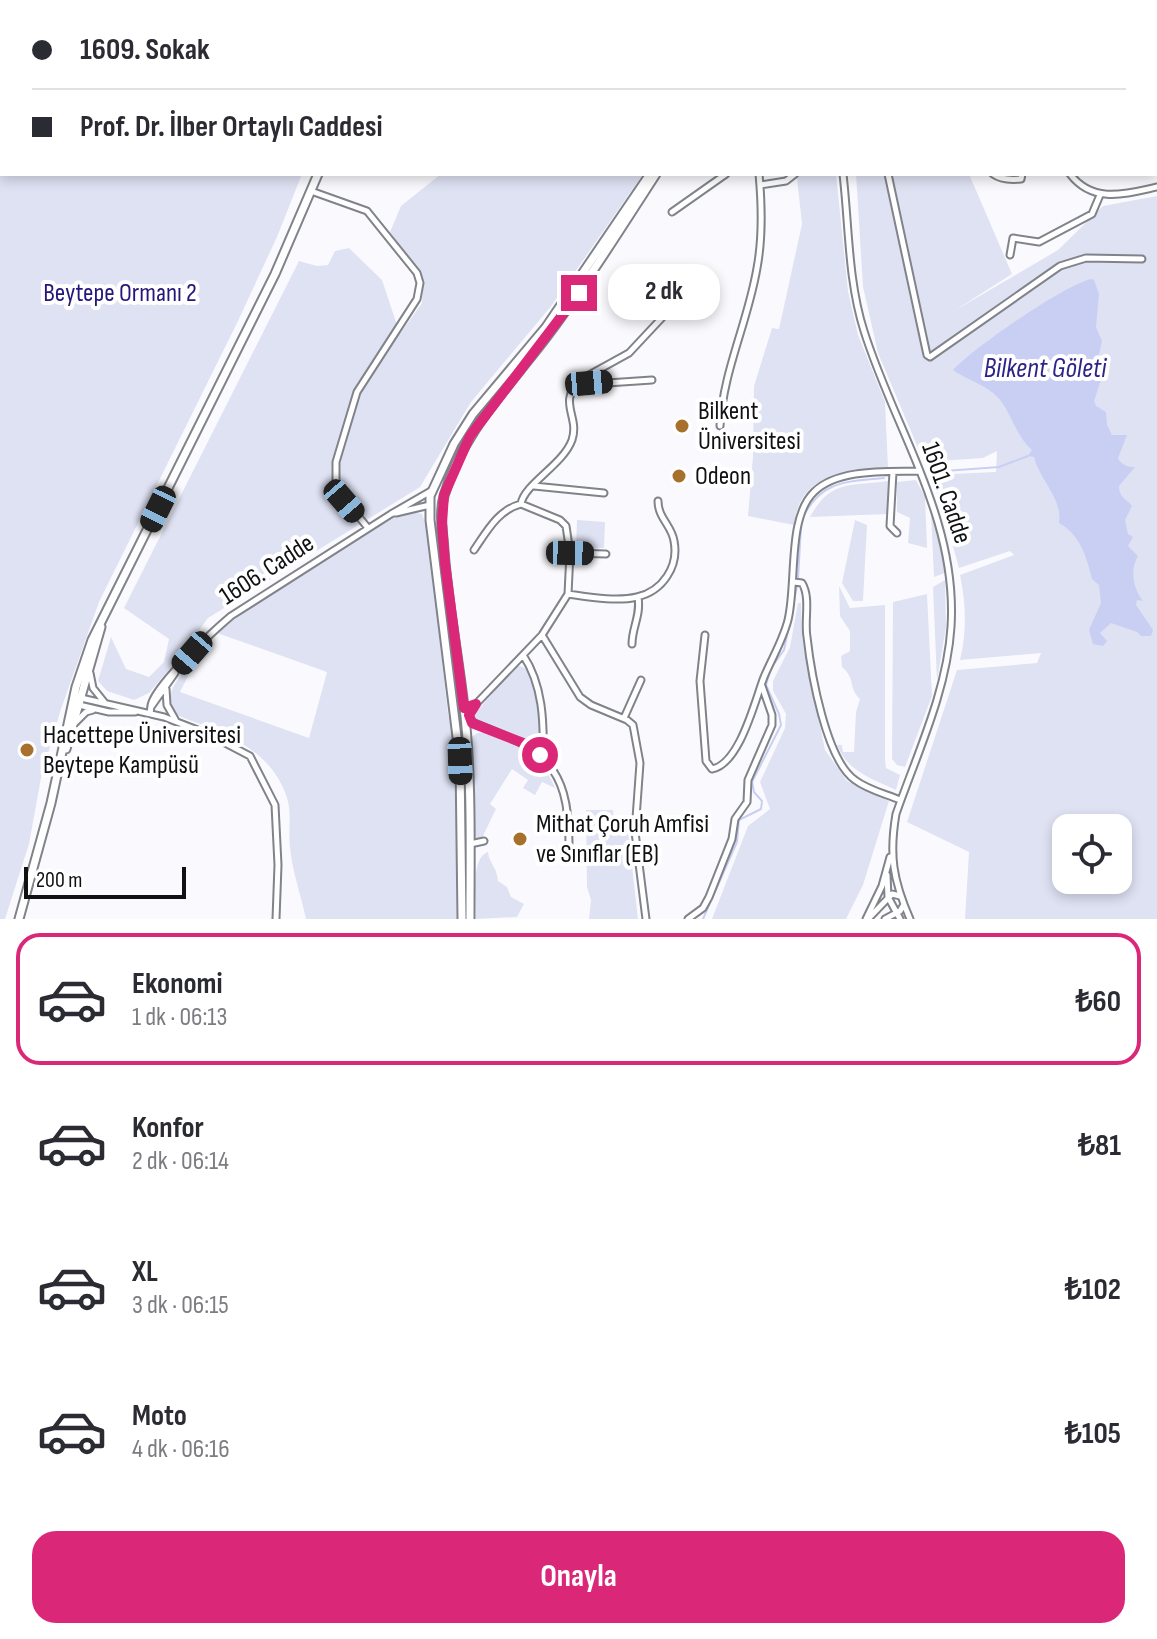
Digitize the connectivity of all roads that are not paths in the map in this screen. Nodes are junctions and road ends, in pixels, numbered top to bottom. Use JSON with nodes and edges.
{"nodes":[{"id":1,"x":317,"y":176,"type":"edge"},
{"id":2,"x":652,"y":176,"type":"edge"},
{"id":3,"x":652,"y":176,"type":"edge"},
{"id":4,"x":723,"y":176,"type":"edge"},
{"id":5,"x":759,"y":176,"type":"edge"},
{"id":6,"x":792,"y":176,"type":"edge"},
{"id":7,"x":843,"y":176,"type":"edge"},
{"id":8,"x":888,"y":176,"type":"edge"},
{"id":9,"x":996,"y":176,"type":"edge"},
{"id":10,"x":1022,"y":176,"type":"edge"},
{"id":11,"x":1072,"y":176,"type":"edge"},
{"id":12,"x":760,"y":185,"type":"junction"},
{"id":13,"x":1157,"y":187,"type":"edge"},
{"id":14,"x":311,"y":191,"type":"junction"},
{"id":15,"x":1100,"y":195,"type":"junction"},
{"id":16,"x":672,"y":212,"type":"dead end"},
{"id":17,"x":1010,"y":255,"type":"dead end"},
{"id":18,"x":1142,"y":259,"type":"dead end"},
{"id":19,"x":672,"y":307,"type":"dead end"},
{"id":20,"x":652,"y":380,"type":"dead end"},
{"id":21,"x":574,"y":386,"type":"junction"},
{"id":22,"x":720,"y":426,"type":"dead end"},
{"id":23,"x":920,"y":471,"type":"junction"},
{"id":24,"x":893,"y":472,"type":"junction"},
{"id":25,"x":534,"y":486,"type":"junction"},
{"id":26,"x":432,"y":491,"type":"junction"},
{"id":27,"x":604,"y":493,"type":"dead end"},
{"id":28,"x":443,"y":500,"type":"junction"},
{"id":29,"x":658,"y":501,"type":"dead end"},
{"id":30,"x":521,"y":504,"type":"junction"},
{"id":31,"x":430,"y":505,"type":"junction"},
{"id":32,"x":391,"y":514,"type":"junction"},
{"id":33,"x":368,"y":528,"type":"junction"},
{"id":34,"x":897,"y":533,"type":"dead end"},
{"id":35,"x":474,"y":550,"type":"dead end"},
{"id":36,"x":570,"y":553,"type":"junction"},
{"id":37,"x":606,"y":554,"type":"dead end"},
{"id":38,"x":797,"y":583,"type":"junction"},
{"id":39,"x":568,"y":594,"type":"junction"},
{"id":40,"x":638,"y":597,"type":"junction"},
{"id":41,"x":102,"y":621,"type":"junction"},
{"id":42,"x":542,"y":635,"type":"junction"},
{"id":43,"x":705,"y":635,"type":"dead end"},
{"id":44,"x":632,"y":644,"type":"dead end"},
{"id":45,"x":523,"y":655,"type":"junction"},
{"id":46,"x":89,"y":670,"type":"junction"},
{"id":47,"x":176,"y":672,"type":"junction"},
{"id":48,"x":641,"y":680,"type":"dead end"},
{"id":49,"x":761,"y":685,"type":"junction"},
{"id":50,"x":166,"y":689,"type":"junction"},
{"id":51,"x":76,"y":701,"type":"junction"},
{"id":52,"x":105,"y":703,"type":"junction"},
{"id":53,"x":96,"y":709,"type":"junction"},
{"id":54,"x":150,"y":711,"type":"junction"},
{"id":55,"x":136,"y":712,"type":"junction"},
{"id":56,"x":467,"y":715,"type":"junction"},
{"id":57,"x":454,"y":718,"type":"junction"},
{"id":58,"x":624,"y":718,"type":"junction"},
{"id":59,"x":176,"y":721,"type":"junction"},
{"id":60,"x":75,"y":723,"type":"junction"},
{"id":61,"x":485,"y":728,"type":"junction"},
{"id":62,"x":466,"y":737,"type":"junction"},
{"id":63,"x":543,"y":758,"type":"junction"},
{"id":64,"x":61,"y":760,"type":"junction"},
{"id":65,"x":900,"y":800,"type":"junction"},
{"id":66,"x":484,"y":841,"type":"dead end"},
{"id":67,"x":569,"y":843,"type":"dead end"},
{"id":68,"x":466,"y":844,"type":"junction"},
{"id":69,"x":891,"y":855,"type":"junction"},
{"id":70,"x":887,"y":871,"type":"junction"},
{"id":71,"x":466,"y":892,"type":"junction"},
{"id":72,"x":901,"y":896,"type":"junction"},
{"id":73,"x":888,"y":897,"type":"junction"},
{"id":74,"x":903,"y":904,"type":"junction"},
{"id":75,"x":897,"y":916,"type":"edge"},
{"id":76,"x":19,"y":919,"type":"edge"},
{"id":77,"x":276,"y":919,"type":"edge"},
{"id":78,"x":462,"y":919,"type":"edge"},
{"id":79,"x":470,"y":919,"type":"edge"},
{"id":80,"x":646,"y":919,"type":"edge"},
{"id":81,"x":688,"y":919,"type":"edge"},
{"id":82,"x":867,"y":919,"type":"edge"},
{"id":83,"x":885,"y":919,"type":"edge"},
{"id":84,"x":910,"y":919,"type":"edge"}],
"edges":[{"from":1,"to":14,"type":"street"},
{"from":2,"to":26,"type":"street"},
{"from":3,"to":28,"type":"street"},
{"from":4,"to":16,"type":"street"},
{"from":5,"to":12,"type":"street"},
{"from":6,"to":12,"type":"street"},
{"from":7,"to":23,"type":"street","name":"1601. Cadde"},
{"from":8,"to":18,"type":"street"},
{"from":9,"to":10,"type":"street"},
{"from":11,"to":15,"type":"street"},
{"from":12,"to":22,"type":"street"},
{"from":13,"to":15,"type":"street"},
{"from":14,"to":33,"type":"street"},
{"from":14,"to":41,"type":"street"},
{"from":15,"to":17,"type":"street"},
{"from":19,"to":21,"type":"street"},
{"from":20,"to":21,"type":"street"},
{"from":21,"to":25,"type":"street"},
{"from":23,"to":24,"type":"street"},
{"from":23,"to":65,"type":"street","name":"1601. Cadde"},
{"from":24,"to":34,"type":"street"},
{"from":24,"to":38,"type":"street"},
{"from":25,"to":27,"type":"street"},
{"from":25,"to":30,"type":"street"},
{"from":26,"to":28,"type":"street"},
{"from":26,"to":31,"type":"street"},
{"from":26,"to":32,"type":"street","name":"1606. Cadde"},
{"from":28,"to":31,"type":"street"},
{"from":28,"to":56,"type":"street"},
{"from":29,"to":40,"type":"street"},
{"from":30,"to":35,"type":"street"},
{"from":30,"to":36,"type":"street"},
{"from":31,"to":32,"type":"street","name":"1606. Cadde"},
{"from":31,"to":57,"type":"street"},
{"from":32,"to":33,"type":"street","name":"1606. Cadde"},
{"from":33,"to":47,"type":"street","name":"1606. Cadde"},
{"from":36,"to":37,"type":"street"},
{"from":36,"to":39,"type":"street"},
{"from":38,"to":49,"type":"street"},
{"from":38,"to":65,"type":"street"},
{"from":39,"to":40,"type":"street"},
{"from":39,"to":42,"type":"street"},
{"from":40,"to":44,"type":"street"},
{"from":41,"to":46,"type":"street"},
{"from":41,"to":51,"type":"street"},
{"from":42,"to":45,"type":"street"},
{"from":42,"to":58,"type":"street"},
{"from":43,"to":49,"type":"street"},
{"from":45,"to":56,"type":"street"},
{"from":45,"to":63,"type":"street"},
{"from":46,"to":51,"type":"street"},
{"from":46,"to":52,"type":"street"},
{"from":47,"to":50,"type":"street","name":"1606. Cadde"},
{"from":47,"to":54,"type":"street","name":"1606. Cadde"},
{"from":48,"to":58,"type":"street"},
{"from":49,"to":81,"type":"street"},
{"from":50,"to":54,"type":"street","name":"1606. Cadde"},
{"from":50,"to":59,"type":"street"},
{"from":51,"to":52,"type":"street"},
{"from":51,"to":53,"type":"street"},
{"from":51,"to":60,"type":"street"},
{"from":51,"to":64,"type":"street"},
{"from":52,"to":55,"type":"street"},
{"from":53,"to":55,"type":"street"},
{"from":53,"to":60,"type":"street"},
{"from":54,"to":55,"type":"street"},
{"from":54,"to":59,"type":"street"},
{"from":56,"to":57,"type":"street"},
{"from":56,"to":61,"type":"street"},
{"from":56,"to":62,"type":"street"},
{"from":57,"to":68,"type":"street"},
{"from":58,"to":80,"type":"street"},
{"from":59,"to":77,"type":"street"},
{"from":60,"to":64,"type":"street"},
{"from":61,"to":62,"type":"street"},
{"from":61,"to":63,"type":"street"},
{"from":62,"to":68,"type":"street"},
{"from":63,"to":67,"type":"street"},
{"from":64,"to":76,"type":"street"},
{"from":65,"to":69,"type":"street","name":"1601. Cadde"},
{"from":66,"to":68,"type":"street"},
{"from":68,"to":71,"type":"street"},
{"from":69,"to":70,"type":"street"},
{"from":69,"to":72,"type":"street","name":"1601. Cadde"},
{"from":70,"to":73,"type":"street"},
{"from":70,"to":82,"type":"street"},
{"from":71,"to":78,"type":"street"},
{"from":71,"to":79,"type":"street"},
{"from":72,"to":73,"type":"street"},
{"from":72,"to":74,"type":"street","name":"1601. Cadde"},
{"from":73,"to":75,"type":"street"},
{"from":73,"to":82,"type":"street"},
{"from":74,"to":75,"type":"street"},
{"from":74,"to":84,"type":"street","name":"1601. Cadde"},
{"from":75,"to":83,"type":"street"}]}
